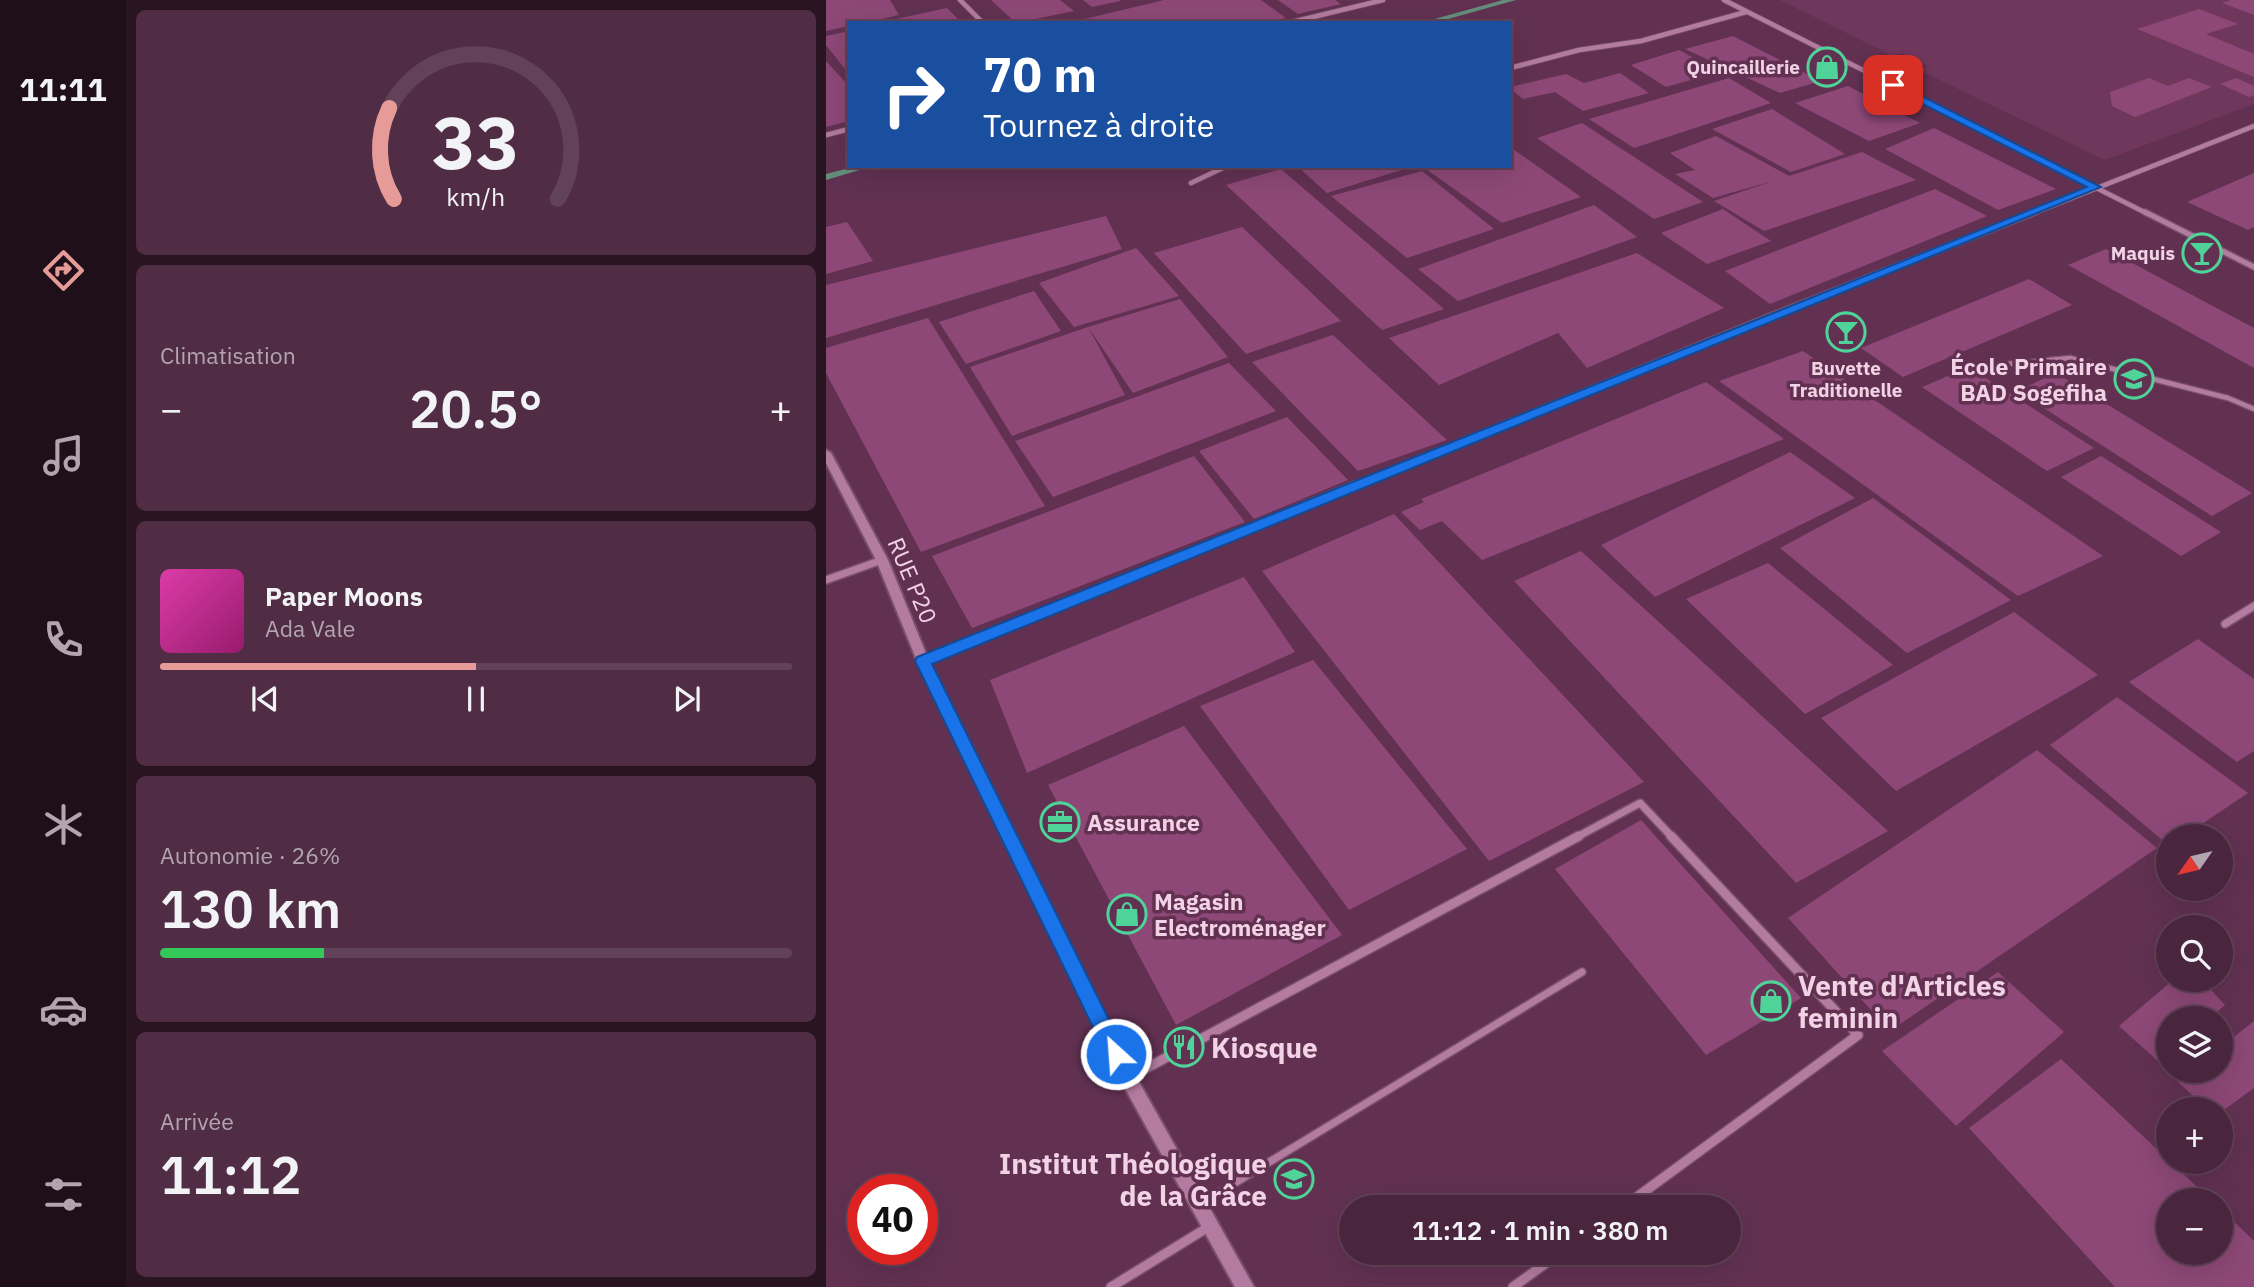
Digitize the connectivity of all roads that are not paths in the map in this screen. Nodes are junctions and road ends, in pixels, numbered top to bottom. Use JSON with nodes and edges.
{"nodes":[{"id":1,"x":960,"y":0,"type":"edge"},
{"id":2,"x":1383,"y":0,"type":"edge"},
{"id":3,"x":1724,"y":0,"type":"edge"},
{"id":4,"x":1747,"y":11,"type":"junction"},
{"id":5,"x":981,"y":21,"type":"edge"},
{"id":6,"x":1296,"y":21,"type":"edge"},
{"id":7,"x":1512,"y":67,"type":"edge"},
{"id":8,"x":2254,"y":126,"type":"edge"},
{"id":9,"x":847,"y":130,"type":"edge"},
{"id":10,"x":826,"y":135,"type":"edge"},
{"id":11,"x":1223,"y":168,"type":"edge"},
{"id":12,"x":1191,"y":183,"type":"dead end"},
{"id":13,"x":2096,"y":187,"type":"junction"},
{"id":14,"x":2254,"y":267,"type":"edge"},
{"id":15,"x":2008,"y":364,"type":"dead end"},
{"id":16,"x":2254,"y":409,"type":"edge"},
{"id":17,"x":826,"y":453,"type":"edge"},
{"id":18,"x":882,"y":560,"type":"junction"},
{"id":19,"x":826,"y":580,"type":"edge"},
{"id":20,"x":2254,"y":606,"type":"edge"},
{"id":21,"x":2225,"y":624,"type":"dead end"},
{"id":22,"x":923,"y":661,"type":"junction"},
{"id":23,"x":1582,"y":972,"type":"dead end"},
{"id":24,"x":1128,"y":1078,"type":"junction"},
{"id":25,"x":1640,"y":1195,"type":"edge"},
{"id":26,"x":1198,"y":1206,"type":"junction"},
{"id":27,"x":1210,"y":1226,"type":"junction"},
{"id":28,"x":1543,"y":1265,"type":"edge"},
{"id":29,"x":1111,"y":1287,"type":"edge"},
{"id":30,"x":1245,"y":1287,"type":"edge"},
{"id":31,"x":1513,"y":1287,"type":"edge"}],
"edges":[{"from":1,"to":5,"type":"street"},
{"from":2,"to":6,"type":"street"},
{"from":3,"to":4,"type":"street"},
{"from":4,"to":7,"type":"street"},
{"from":4,"to":13,"type":"street"},
{"from":8,"to":13,"type":"street"},
{"from":9,"to":10,"type":"street"},
{"from":11,"to":12,"type":"street"},
{"from":13,"to":14,"type":"street"},
{"from":13,"to":22,"type":"street"},
{"from":15,"to":16,"type":"lane"},
{"from":17,"to":18,"type":"street","name":"RUE P20"},
{"from":18,"to":19,"type":"street"},
{"from":18,"to":22,"type":"street","name":"RUE P20"},
{"from":20,"to":21,"type":"street"},
{"from":22,"to":24,"type":"street","name":"RUE P20"},
{"from":23,"to":26,"type":"lane"},
{"from":24,"to":25,"type":"street"},
{"from":24,"to":26,"type":"street","name":"RUE P20"},
{"from":26,"to":27,"type":"street","name":"RUE P20"},
{"from":27,"to":29,"type":"street"},
{"from":27,"to":30,"type":"street","name":"RUE P20"},
{"from":28,"to":31,"type":"street"}]}
